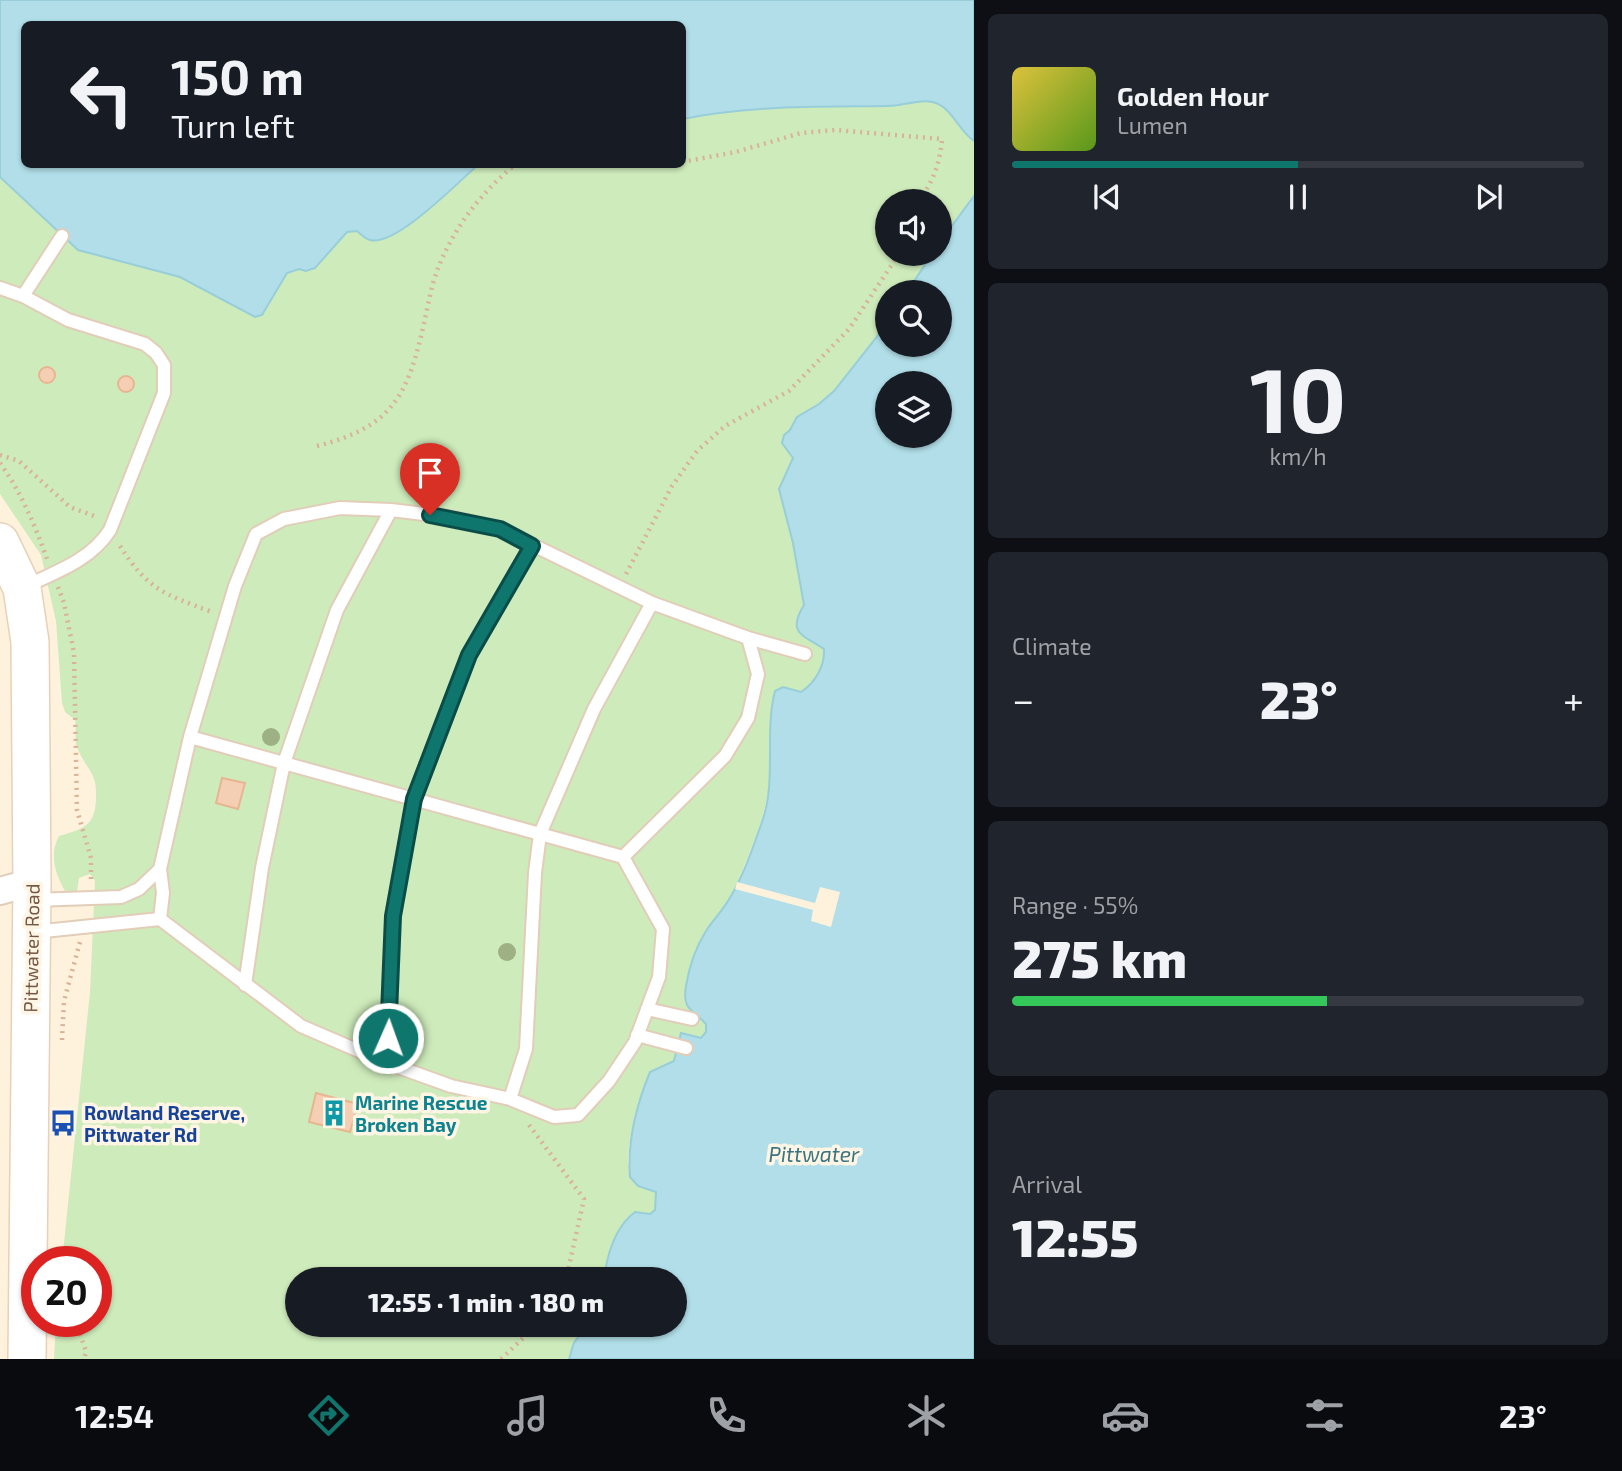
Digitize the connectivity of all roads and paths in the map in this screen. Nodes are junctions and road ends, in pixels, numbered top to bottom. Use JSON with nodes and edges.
{"nodes":[{"id":1,"x":686,"y":161,"type":"edge"},
{"id":2,"x":511,"y":168,"type":"edge"},
{"id":3,"x":925,"y":189,"type":"edge"},
{"id":4,"x":62,"y":236,"type":"dead end"},
{"id":5,"x":891,"y":266,"type":"edge"},
{"id":6,"x":0,"y":288,"type":"edge"},
{"id":7,"x":23,"y":296,"type":"junction"},
{"id":8,"x":317,"y":446,"type":"dead end"},
{"id":9,"x":0,"y":455,"type":"edge"},
{"id":10,"x":0,"y":463,"type":"edge"},
{"id":11,"x":391,"y":510,"type":"junction"},
{"id":12,"x":110,"y":530,"type":"junction"},
{"id":13,"x":0,"y":542,"type":"edge"},
{"id":14,"x":532,"y":546,"type":"junction"},
{"id":15,"x":37,"y":581,"type":"junction"},
{"id":16,"x":619,"y":587,"type":"junction"},
{"id":17,"x":652,"y":603,"type":"junction"},
{"id":18,"x":226,"y":617,"type":"junction"},
{"id":19,"x":748,"y":638,"type":"junction"},
{"id":20,"x":805,"y":654,"type":"dead end"},
{"id":21,"x":190,"y":737,"type":"junction"},
{"id":22,"x":284,"y":763,"type":"junction"},
{"id":23,"x":414,"y":799,"type":"junction"},
{"id":24,"x":540,"y":834,"type":"junction"},
{"id":25,"x":623,"y":857,"type":"junction"},
{"id":26,"x":160,"y":869,"type":"junction"},
{"id":27,"x":89,"y":898,"type":"junction"},
{"id":28,"x":23,"y":901,"type":"edge"},
{"id":29,"x":160,"y":919,"type":"junction"},
{"id":30,"x":84,"y":927,"type":"junction"},
{"id":31,"x":245,"y":985,"type":"junction"},
{"id":32,"x":647,"y":1009,"type":"junction"},
{"id":33,"x":692,"y":1019,"type":"dead end"},
{"id":34,"x":637,"y":1035,"type":"junction"},
{"id":35,"x":62,"y":1042,"type":"dead end"},
{"id":36,"x":686,"y":1048,"type":"dead end"},
{"id":37,"x":387,"y":1063,"type":"junction"},
{"id":38,"x":510,"y":1099,"type":"junction"},
{"id":39,"x":569,"y":1267,"type":"edge"},
{"id":40,"x":81,"y":1337,"type":"edge"},
{"id":41,"x":524,"y":1337,"type":"edge"},
{"id":42,"x":27,"y":1359,"type":"edge"},
{"id":43,"x":84,"y":1359,"type":"edge"},
{"id":44,"x":501,"y":1359,"type":"edge"}],
"edges":[{"from":1,"to":3,"type":"path"},
{"from":2,"to":8,"type":"path"},
{"from":4,"to":7,"type":"lane"},
{"from":5,"to":16,"type":"path"},
{"from":6,"to":7,"type":"lane"},
{"from":7,"to":12,"type":"lane"},
{"from":9,"to":12,"type":"path"},
{"from":10,"to":15,"type":"path"},
{"from":11,"to":14,"type":"lane"},
{"from":11,"to":18,"type":"lane"},
{"from":11,"to":22,"type":"lane"},
{"from":12,"to":15,"type":"lane"},
{"from":12,"to":18,"type":"path"},
{"from":13,"to":15,"type":"main road","name":"Pittwater Road"},
{"from":14,"to":16,"type":"lane"},
{"from":14,"to":23,"type":"lane"},
{"from":15,"to":27,"type":"path"},
{"from":15,"to":28,"type":"main road","name":"Pittwater Road"},
{"from":16,"to":17,"type":"lane"},
{"from":17,"to":19,"type":"lane"},
{"from":17,"to":24,"type":"lane"},
{"from":18,"to":21,"type":"lane"},
{"from":19,"to":20,"type":"lane"},
{"from":19,"to":25,"type":"lane"},
{"from":21,"to":22,"type":"lane"},
{"from":21,"to":26,"type":"lane"},
{"from":22,"to":23,"type":"lane"},
{"from":22,"to":31,"type":"lane"},
{"from":23,"to":24,"type":"lane"},
{"from":23,"to":37,"type":"lane"},
{"from":24,"to":25,"type":"lane"},
{"from":24,"to":38,"type":"lane"},
{"from":25,"to":32,"type":"lane"},
{"from":26,"to":27,"type":"lane"},
{"from":26,"to":29,"type":"lane"},
{"from":27,"to":28,"type":"lane"},
{"from":28,"to":30,"type":"lane"},
{"from":28,"to":42,"type":"main road","name":"Pittwater Road"},
{"from":29,"to":30,"type":"lane"},
{"from":29,"to":31,"type":"lane"},
{"from":30,"to":35,"type":"path"},
{"from":31,"to":37,"type":"lane"},
{"from":32,"to":33,"type":"lane"},
{"from":32,"to":34,"type":"lane"},
{"from":34,"to":36,"type":"lane"},
{"from":34,"to":38,"type":"lane"},
{"from":37,"to":38,"type":"lane"},
{"from":38,"to":39,"type":"path"},
{"from":40,"to":43,"type":"path"},
{"from":41,"to":44,"type":"path"}]}
